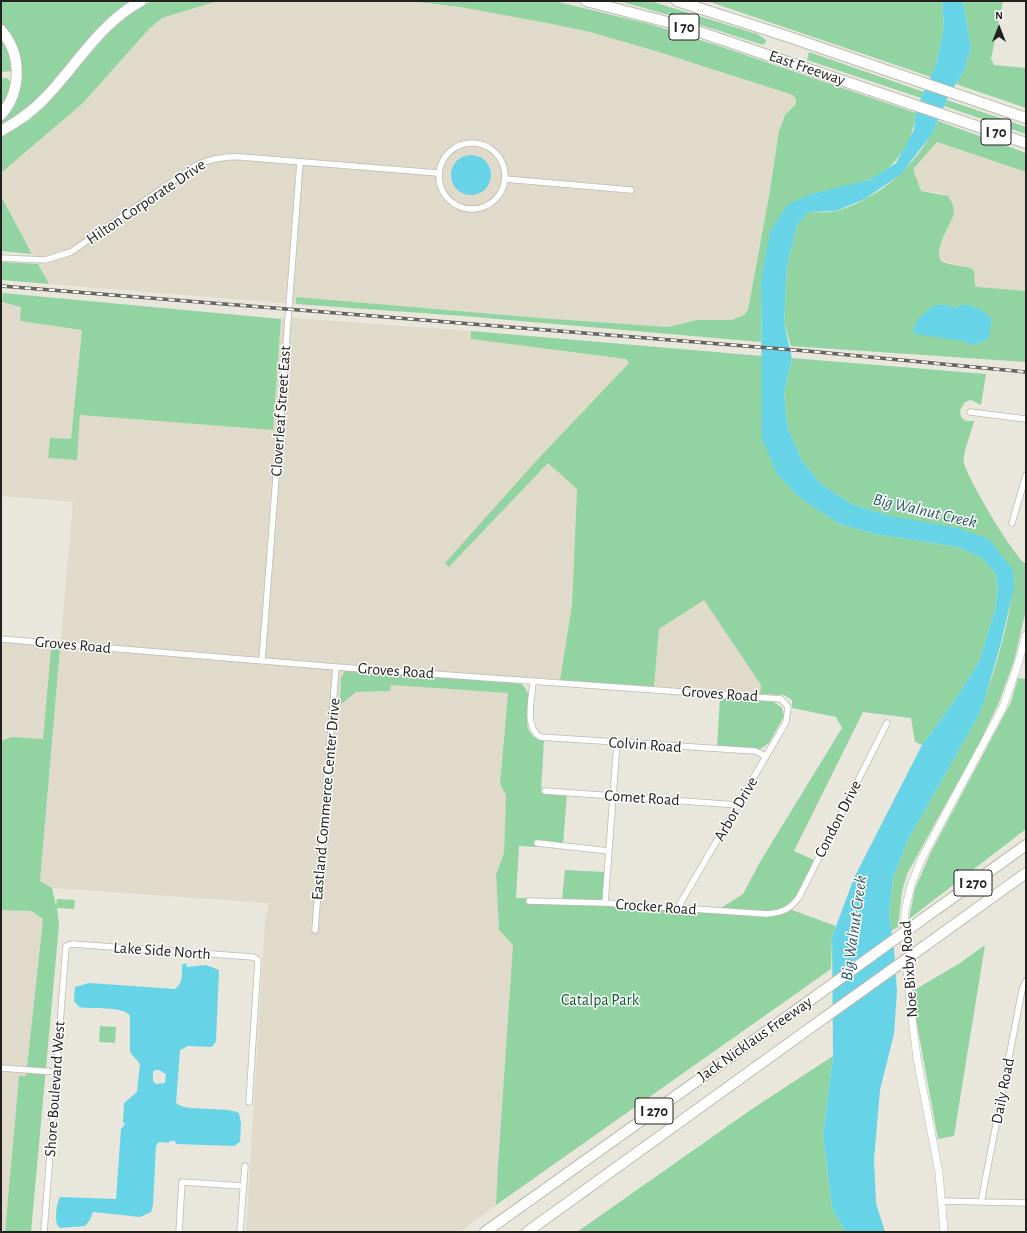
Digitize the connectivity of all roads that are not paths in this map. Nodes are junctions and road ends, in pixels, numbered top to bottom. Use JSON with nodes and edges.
{"nodes":[{"id":1,"x":141,"y":1,"type":"edge"},
{"id":2,"x":586,"y":1,"type":"edge"},
{"id":3,"x":677,"y":1,"type":"edge"},
{"id":4,"x":1,"y":30,"type":"edge"},
{"id":5,"x":1,"y":114,"type":"edge"},
{"id":6,"x":1026,"y":118,"type":"edge"},
{"id":7,"x":1,"y":131,"type":"edge"},
{"id":8,"x":1026,"y":143,"type":"edge"},
{"id":9,"x":300,"y":162,"type":"junction"},
{"id":10,"x":438,"y":174,"type":"junction"},
{"id":11,"x":505,"y":179,"type":"junction"},
{"id":12,"x":631,"y":190,"type":"dead end"},
{"id":13,"x":1,"y":258,"type":"edge"},
{"id":14,"x":970,"y":412,"type":"dead end"},
{"id":15,"x":1026,"y":419,"type":"edge"},
{"id":16,"x":1026,"y":475,"type":"edge"},
{"id":17,"x":1012,"y":523,"type":"dead end"},
{"id":18,"x":1026,"y":635,"type":"edge"},
{"id":19,"x":1,"y":640,"type":"edge"},
{"id":20,"x":262,"y":660,"type":"junction"},
{"id":21,"x":336,"y":667,"type":"junction"},
{"id":22,"x":533,"y":681,"type":"junction"},
{"id":23,"x":788,"y":708,"type":"joint"},
{"id":24,"x":887,"y":723,"type":"dead end"},
{"id":25,"x":617,"y":743,"type":"junction"},
{"id":26,"x":766,"y":756,"type":"junction"},
{"id":27,"x":545,"y":791,"type":"dead end"},
{"id":28,"x":613,"y":796,"type":"junction"},
{"id":29,"x":738,"y":805,"type":"junction"},
{"id":30,"x":537,"y":843,"type":"dead end"},
{"id":31,"x":1026,"y":845,"type":"edge"},
{"id":32,"x":609,"y":851,"type":"junction"},
{"id":33,"x":1026,"y":873,"type":"edge"},
{"id":34,"x":529,"y":901,"type":"dead end"},
{"id":35,"x":605,"y":904,"type":"junction"},
{"id":36,"x":677,"y":909,"type":"junction"},
{"id":37,"x":784,"y":911,"type":"joint"},
{"id":38,"x":315,"y":930,"type":"dead end"},
{"id":39,"x":66,"y":946,"type":"joint"},
{"id":40,"x":1026,"y":981,"type":"edge"},
{"id":41,"x":1,"y":1068,"type":"edge"},
{"id":42,"x":56,"y":1072,"type":"junction"},
{"id":43,"x":249,"y":1102,"type":"dead end"},
{"id":44,"x":245,"y":1166,"type":"dead end"},
{"id":45,"x":244,"y":1186,"type":"junction"},
{"id":46,"x":942,"y":1201,"type":"junction"},
{"id":47,"x":981,"y":1202,"type":"junction"},
{"id":48,"x":1026,"y":1202,"type":"edge"},
{"id":49,"x":44,"y":1232,"type":"edge"},
{"id":50,"x":178,"y":1232,"type":"edge"},
{"id":51,"x":240,"y":1232,"type":"edge"},
{"id":52,"x":485,"y":1232,"type":"edge"},
{"id":53,"x":527,"y":1232,"type":"edge"},
{"id":54,"x":944,"y":1232,"type":"edge"}],
"edges":[{"from":1,"to":7,"type":"highway"},
{"from":2,"to":8,"type":"highway","name":"East Freeway","number":"I 70"},
{"from":3,"to":6,"type":"highway","name":"East Freeway","number":"I 70"},
{"from":4,"to":5,"type":"highway"},
{"from":9,"to":10,"type":"street","name":"Hilton Corporate Drive"},
{"from":9,"to":13,"type":"street","name":"Hilton Corporate Drive"},
{"from":9,"to":20,"type":"street","name":"Cloverleaf Street East"},
{"from":10,"to":11,"type":"street"},
{"from":10,"to":11,"type":"street"},
{"from":11,"to":12,"type":"street"},
{"from":14,"to":15,"type":"street"},
{"from":16,"to":17,"type":"street"},
{"from":18,"to":46,"type":"street","name":"Noe Bixby Road"},
{"from":19,"to":20,"type":"street","name":"Groves Road"},
{"from":20,"to":21,"type":"street","name":"Groves Road"},
{"from":21,"to":22,"type":"street","name":"Groves Road"},
{"from":21,"to":38,"type":"street","name":"Eastland Commerce Center Drive"},
{"from":22,"to":23,"type":"street","name":"Groves Road"},
{"from":22,"to":25,"type":"street","name":"Colvin Road"},
{"from":23,"to":26,"type":"street","name":"Arbor Drive"},
{"from":24,"to":37,"type":"street","name":"Condon Drive"},
{"from":25,"to":26,"type":"street","name":"Colvin Road"},
{"from":25,"to":28,"type":"street"},
{"from":26,"to":29,"type":"street","name":"Arbor Drive"},
{"from":27,"to":28,"type":"street","name":"Comet Road"},
{"from":28,"to":29,"type":"street","name":"Comet Road"},
{"from":28,"to":32,"type":"street"},
{"from":29,"to":36,"type":"street","name":"Arbor Drive"},
{"from":30,"to":32,"type":"street"},
{"from":31,"to":52,"type":"highway","name":"Jack Nicklaus Freeway","number":"I 270","bridge":true},
{"from":32,"to":35,"type":"street"},
{"from":33,"to":53,"type":"highway","name":"Jack Nicklaus Freeway","number":"I 270","bridge":true},
{"from":34,"to":35,"type":"street","name":"Crocker Road"},
{"from":35,"to":36,"type":"street","name":"Crocker Road"},
{"from":36,"to":37,"type":"street","name":"Crocker Road"},
{"from":39,"to":42,"type":"street","name":"Shore Boulevard West"},
{"from":39,"to":43,"type":"street","name":"Lake Side North"},
{"from":40,"to":47,"type":"street","name":"Daily Road"},
{"from":41,"to":42,"type":"street"},
{"from":42,"to":49,"type":"street","name":"Shore Boulevard West"},
{"from":44,"to":45,"type":"street"},
{"from":45,"to":50,"type":"street"},
{"from":45,"to":51,"type":"street"},
{"from":46,"to":47,"type":"street"},
{"from":46,"to":54,"type":"street","name":"Noe Bixby Road"},
{"from":47,"to":48,"type":"street"}]}
